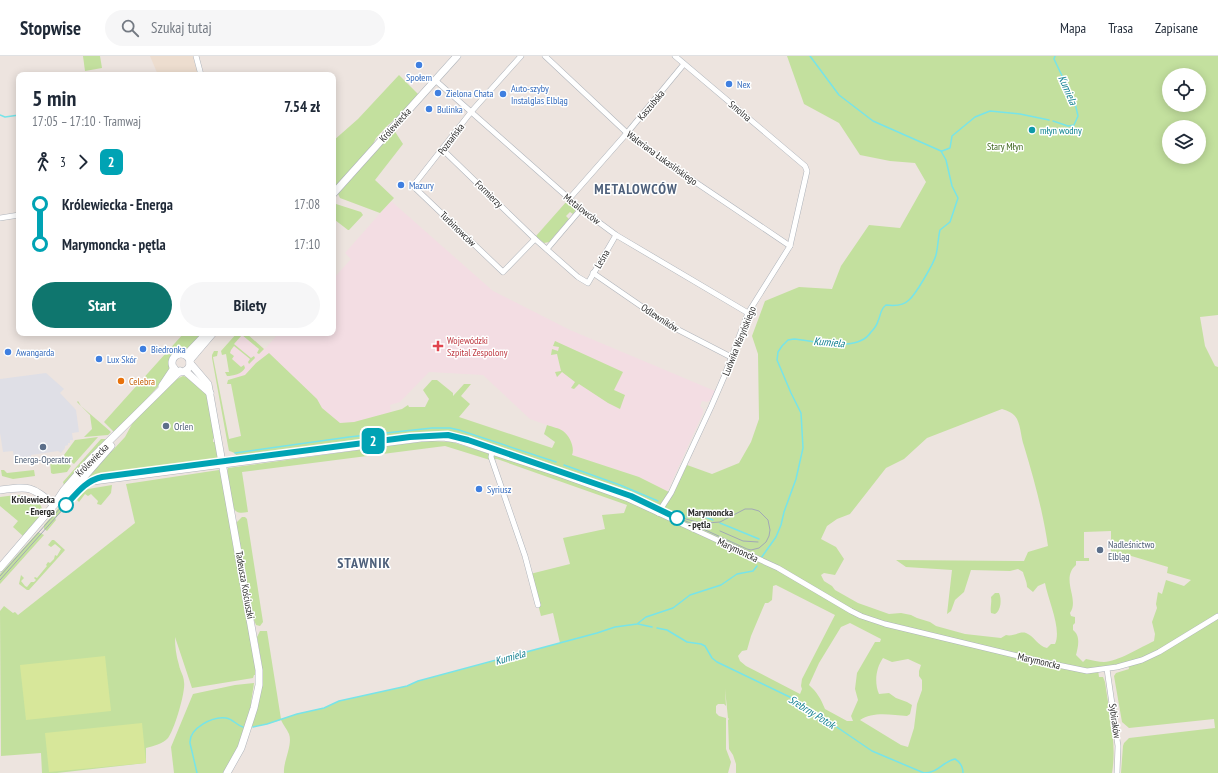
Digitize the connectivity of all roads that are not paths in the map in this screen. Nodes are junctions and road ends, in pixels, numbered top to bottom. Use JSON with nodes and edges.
{"nodes":[{"id":1,"x":196,"y":56,"type":"edge"},
{"id":2,"x":457,"y":56,"type":"edge"},
{"id":3,"x":521,"y":56,"type":"edge"},
{"id":4,"x":545,"y":56,"type":"edge"},
{"id":5,"x":675,"y":56,"type":"edge"},
{"id":6,"x":684,"y":64,"type":"junction"},
{"id":7,"x":200,"y":72,"type":"edge"},
{"id":8,"x":435,"y":80,"type":"junction"},
{"id":9,"x":471,"y":112,"type":"junction"},
{"id":10,"x":627,"y":133,"type":"junction"},
{"id":11,"x":442,"y":149,"type":"junction"},
{"id":12,"x":805,"y":166,"type":"joint"},
{"id":13,"x":413,"y":186,"type":"joint"},
{"id":14,"x":336,"y":191,"type":"edge"},
{"id":15,"x":569,"y":199,"type":"junction"},
{"id":16,"x":581,"y":209,"type":"junction"},
{"id":17,"x":16,"y":215,"type":"edge"},
{"id":18,"x":0,"y":218,"type":"edge"},
{"id":19,"x":616,"y":235,"type":"junction"},
{"id":20,"x":535,"y":239,"type":"junction"},
{"id":21,"x":790,"y":246,"type":"junction"},
{"id":22,"x":547,"y":249,"type":"junction"},
{"id":23,"x":593,"y":273,"type":"junction"},
{"id":24,"x":748,"y":314,"type":"junction"},
{"id":25,"x":205,"y":336,"type":"edge"},
{"id":26,"x":210,"y":336,"type":"edge"},
{"id":27,"x":731,"y":357,"type":"junction"},
{"id":28,"x":189,"y":359,"type":"junction"},
{"id":29,"x":180,"y":370,"type":"junction"},
{"id":30,"x":210,"y":393,"type":"junction"},
{"id":31,"x":133,"y":419,"type":"junction"},
{"id":32,"x":492,"y":452,"type":"junction"},
{"id":33,"x":223,"y":465,"type":"junction"},
{"id":34,"x":78,"y":484,"type":"junction"},
{"id":35,"x":0,"y":490,"type":"edge"},
{"id":36,"x":54,"y":505,"type":"junction"},
{"id":37,"x":658,"y":513,"type":"junction"},
{"id":38,"x":0,"y":568,"type":"edge"},
{"id":39,"x":538,"y":605,"type":"dead end"},
{"id":40,"x":1218,"y":616,"type":"edge"},
{"id":41,"x":1108,"y":669,"type":"junction"},
{"id":42,"x":227,"y":773,"type":"edge"},
{"id":43,"x":1117,"y":773,"type":"edge"}],
"edges":[{"from":1,"to":7,"type":"street"},
{"from":2,"to":8,"type":"main road","name":"Królewiecka"},
{"from":3,"to":9,"type":"street","name":"Poznańska"},
{"from":4,"to":10,"type":"street","name":"Waleriana Łukasińskiego"},
{"from":5,"to":6,"type":"street","name":"Smolna"},
{"from":6,"to":10,"type":"street","name":"Kaszubska"},
{"from":6,"to":12,"type":"street","name":"Smolna"},
{"from":8,"to":9,"type":"street","name":"Metalowców"},
{"from":8,"to":14,"type":"main road","name":"Królewiecka"},
{"from":9,"to":11,"type":"street","name":"Poznańska"},
{"from":9,"to":15,"type":"street","name":"Metalowców"},
{"from":10,"to":15,"type":"street","name":"Kaszubska"},
{"from":10,"to":21,"type":"street","name":"Waleriana Łukasińskiego"},
{"from":11,"to":13,"type":"street","name":"Poznańska"},
{"from":11,"to":20,"type":"street","name":"Formierzy"},
{"from":12,"to":21,"type":"street","name":"Ludwika Waryńskiego"},
{"from":13,"to":20,"type":"street","name":"Turbinowców"},
{"from":15,"to":16,"type":"street","name":"Metalowców"},
{"from":16,"to":19,"type":"street","name":"Metalowców"},
{"from":16,"to":22,"type":"street"},
{"from":17,"to":18,"type":"street"},
{"from":19,"to":23,"type":"street","name":"Leśna"},
{"from":19,"to":24,"type":"street","name":"Metalowców"},
{"from":20,"to":22,"type":"street"},
{"from":21,"to":24,"type":"street","name":"Ludwika Waryńskiego"},
{"from":22,"to":23,"type":"street","name":"Leśna"},
{"from":23,"to":27,"type":"street","name":"Odlewników"},
{"from":24,"to":27,"type":"street","name":"Ludwika Waryńskiego"},
{"from":25,"to":28,"type":"main road"},
{"from":26,"to":28,"type":"main road"},
{"from":27,"to":37,"type":"street","name":"Ludwika Waryńskiego"},
{"from":28,"to":29,"type":"main road"},
{"from":28,"to":29,"type":"main road"},
{"from":28,"to":30,"type":"main road","name":"Tadeusza Kościuszki"},
{"from":29,"to":30,"type":"main road"},
{"from":29,"to":31,"type":"main road","name":"Królewiecka"},
{"from":30,"to":33,"type":"main road","name":"Tadeusza Kościuszki"},
{"from":31,"to":34,"type":"main road","name":"Królewiecka"},
{"from":31,"to":36,"type":"main road","name":"Królewiecka"},
{"from":32,"to":33,"type":"street","name":"Marymoncka"},
{"from":32,"to":37,"type":"street","name":"Marymoncka"},
{"from":32,"to":39,"type":"street"},
{"from":33,"to":34,"type":"street","name":"Marymoncka"},
{"from":33,"to":42,"type":"main road","name":"Tadeusza Kościuszki"},
{"from":34,"to":36,"type":"main road","name":"Królewiecka"},
{"from":35,"to":36,"type":"main road"},
{"from":36,"to":38,"type":"main road","name":"Królewiecka"},
{"from":37,"to":41,"type":"street","name":"Marymoncka"},
{"from":40,"to":41,"type":"street","name":"Marymoncka"},
{"from":41,"to":43,"type":"street","name":"Sybiraków"}]}
